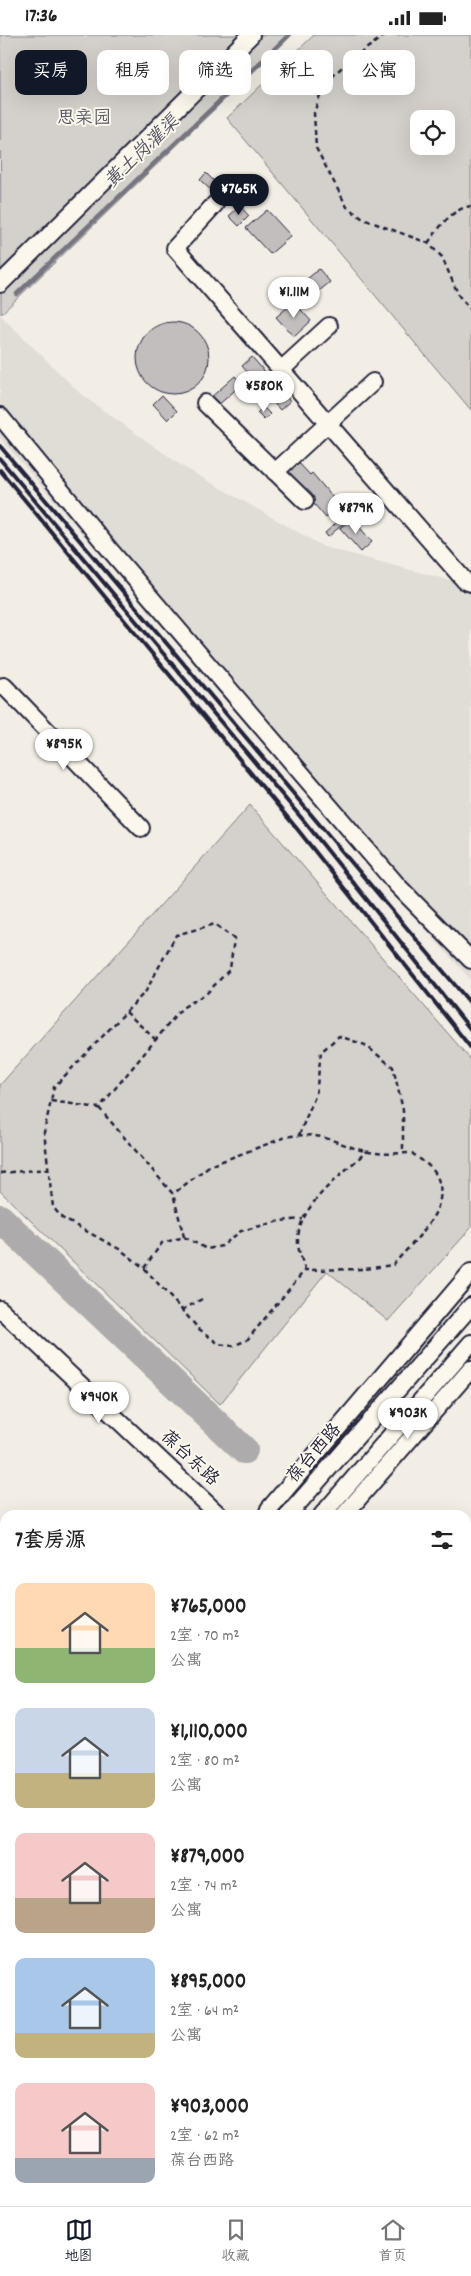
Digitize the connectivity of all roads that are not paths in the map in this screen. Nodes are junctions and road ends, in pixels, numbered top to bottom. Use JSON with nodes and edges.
{"nodes":[{"id":1,"x":250,"y":35,"type":"edge"},
{"id":2,"x":216,"y":204,"type":"dead end"},
{"id":3,"x":0,"y":284,"type":"edge"},
{"id":4,"x":329,"y":326,"type":"dead end"},
{"id":5,"x":281,"y":370,"type":"junction"},
{"id":6,"x":373,"y":382,"type":"dead end"},
{"id":7,"x":204,"y":403,"type":"dead end"},
{"id":8,"x":0,"y":416,"type":"edge"},
{"id":9,"x":327,"y":423,"type":"junction"},
{"id":10,"x":275,"y":471,"type":"junction"},
{"id":11,"x":305,"y":501,"type":"dead end"},
{"id":12,"x":471,"y":583,"type":"edge"},
{"id":13,"x":0,"y":687,"type":"edge"},
{"id":14,"x":141,"y":828,"type":"dead end"},
{"id":15,"x":471,"y":960,"type":"edge"},
{"id":16,"x":471,"y":1272,"type":"edge"},
{"id":17,"x":471,"y":1306,"type":"edge"},
{"id":18,"x":0,"y":1309,"type":"edge"},
{"id":19,"x":471,"y":1343,"type":"edge"},
{"id":20,"x":471,"y":1369,"type":"edge"},
{"id":21,"x":214,"y":1510,"type":"edge"},
{"id":22,"x":269,"y":1510,"type":"edge"},
{"id":23,"x":292,"y":1510,"type":"edge"},
{"id":24,"x":326,"y":1510,"type":"edge"},
{"id":25,"x":348,"y":1510,"type":"edge"}],
"edges":[{"from":1,"to":3,"type":"street"},
{"from":2,"to":5,"type":"street"},
{"from":4,"to":5,"type":"street"},
{"from":5,"to":9,"type":"street"},
{"from":6,"to":9,"type":"street"},
{"from":7,"to":10,"type":"street"},
{"from":8,"to":15,"type":"street"},
{"from":9,"to":10,"type":"street"},
{"from":9,"to":12,"type":"street"},
{"from":10,"to":11,"type":"street"},
{"from":13,"to":14,"type":"street"},
{"from":16,"to":22,"type":"street"},
{"from":17,"to":23,"type":"street","name":"葆台西路"},
{"from":18,"to":21,"type":"street","name":"葆台东路"},
{"from":19,"to":24,"type":"street"},
{"from":20,"to":25,"type":"street"}]}
